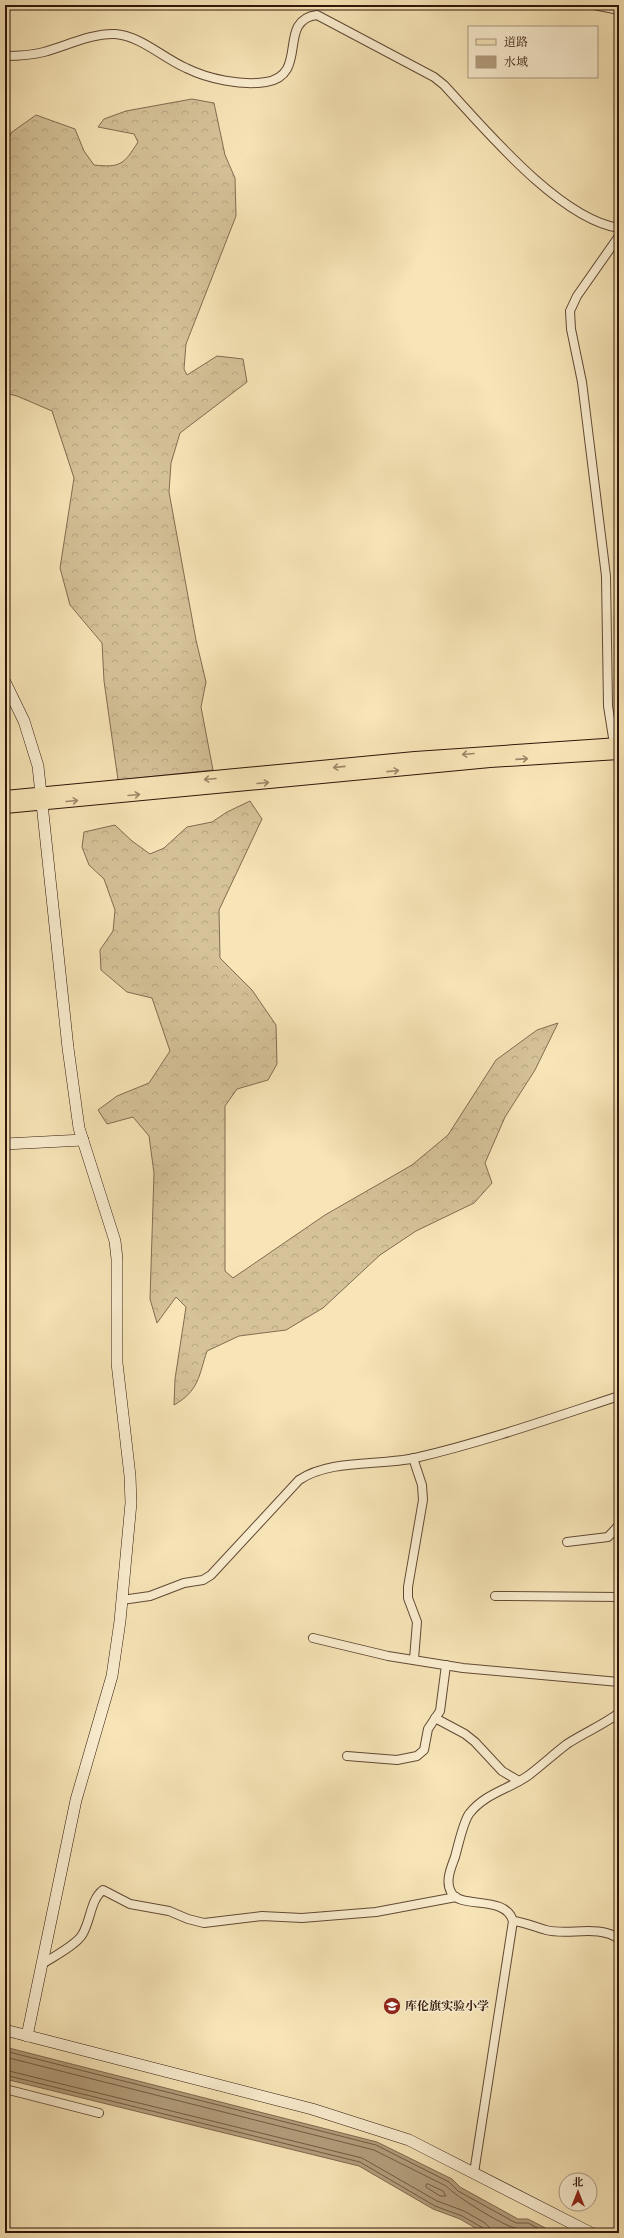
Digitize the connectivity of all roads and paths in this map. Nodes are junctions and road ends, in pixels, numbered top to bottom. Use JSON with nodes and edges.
{"nodes":[{"id":1,"x":594,"y":5,"type":"edge"},
{"id":2,"x":619,"y":10,"type":"edge"},
{"id":3,"x":5,"y":56,"type":"edge"},
{"id":4,"x":619,"y":228,"type":"edge"},
{"id":5,"x":619,"y":236,"type":"edge"},
{"id":6,"x":5,"y":682,"type":"edge"},
{"id":7,"x":617,"y":747,"type":"edge"},
{"id":8,"x":5,"y":798,"type":"edge"},
{"id":9,"x":43,"y":799,"type":"junction"},
{"id":10,"x":5,"y":807,"type":"edge"},
{"id":11,"x":83,"y":1140,"type":"junction"},
{"id":12,"x":5,"y":1144,"type":"edge"},
{"id":13,"x":619,"y":1396,"type":"edge"},
{"id":14,"x":413,"y":1458,"type":"junction"},
{"id":15,"x":619,"y":1525,"type":"edge"},
{"id":16,"x":567,"y":1542,"type":"dead end"},
{"id":17,"x":495,"y":1596,"type":"dead end"},
{"id":18,"x":619,"y":1597,"type":"edge"},
{"id":19,"x":122,"y":1600,"type":"junction"},
{"id":20,"x":313,"y":1638,"type":"dead end"},
{"id":21,"x":414,"y":1659,"type":"junction"},
{"id":22,"x":446,"y":1665,"type":"junction"},
{"id":23,"x":619,"y":1682,"type":"edge"},
{"id":24,"x":619,"y":1713,"type":"edge"},
{"id":25,"x":435,"y":1718,"type":"junction"},
{"id":26,"x":347,"y":1756,"type":"dead end"},
{"id":27,"x":519,"y":1781,"type":"junction"},
{"id":28,"x":456,"y":1897,"type":"junction"},
{"id":29,"x":513,"y":1921,"type":"junction"},
{"id":30,"x":619,"y":1939,"type":"edge"},
{"id":31,"x":41,"y":1965,"type":"junction"},
{"id":32,"x":5,"y":2030,"type":"edge"},
{"id":33,"x":27,"y":2036,"type":"junction"},
{"id":34,"x":5,"y":2089,"type":"edge"},
{"id":35,"x":99,"y":2113,"type":"dead end"},
{"id":36,"x":474,"y":2173,"type":"junction"},
{"id":37,"x":591,"y":2233,"type":"edge"}],
"edges":[{"from":1,"to":2,"type":"street"},
{"from":3,"to":4,"type":"street"},
{"from":5,"to":7,"type":"street"},
{"from":6,"to":9,"type":"street"},
{"from":7,"to":9,"type":"main road"},
{"from":8,"to":9,"type":"main road"},
{"from":9,"to":10,"type":"main road"},
{"from":9,"to":11,"type":"street"},
{"from":11,"to":12,"type":"street"},
{"from":11,"to":19,"type":"street"},
{"from":13,"to":14,"type":"street"},
{"from":14,"to":19,"type":"street"},
{"from":14,"to":21,"type":"street"},
{"from":15,"to":16,"type":"street"},
{"from":17,"to":18,"type":"street"},
{"from":19,"to":31,"type":"street"},
{"from":20,"to":21,"type":"street"},
{"from":21,"to":22,"type":"street"},
{"from":22,"to":23,"type":"street"},
{"from":22,"to":25,"type":"street"},
{"from":24,"to":27,"type":"street"},
{"from":25,"to":26,"type":"street"},
{"from":25,"to":27,"type":"street"},
{"from":27,"to":28,"type":"street"},
{"from":28,"to":29,"type":"street"},
{"from":28,"to":31,"type":"street"},
{"from":29,"to":30,"type":"street"},
{"from":29,"to":36,"type":"street"},
{"from":31,"to":33,"type":"street"},
{"from":32,"to":33,"type":"street"},
{"from":33,"to":36,"type":"street"},
{"from":34,"to":35,"type":"street"},
{"from":36,"to":37,"type":"street"}]}
